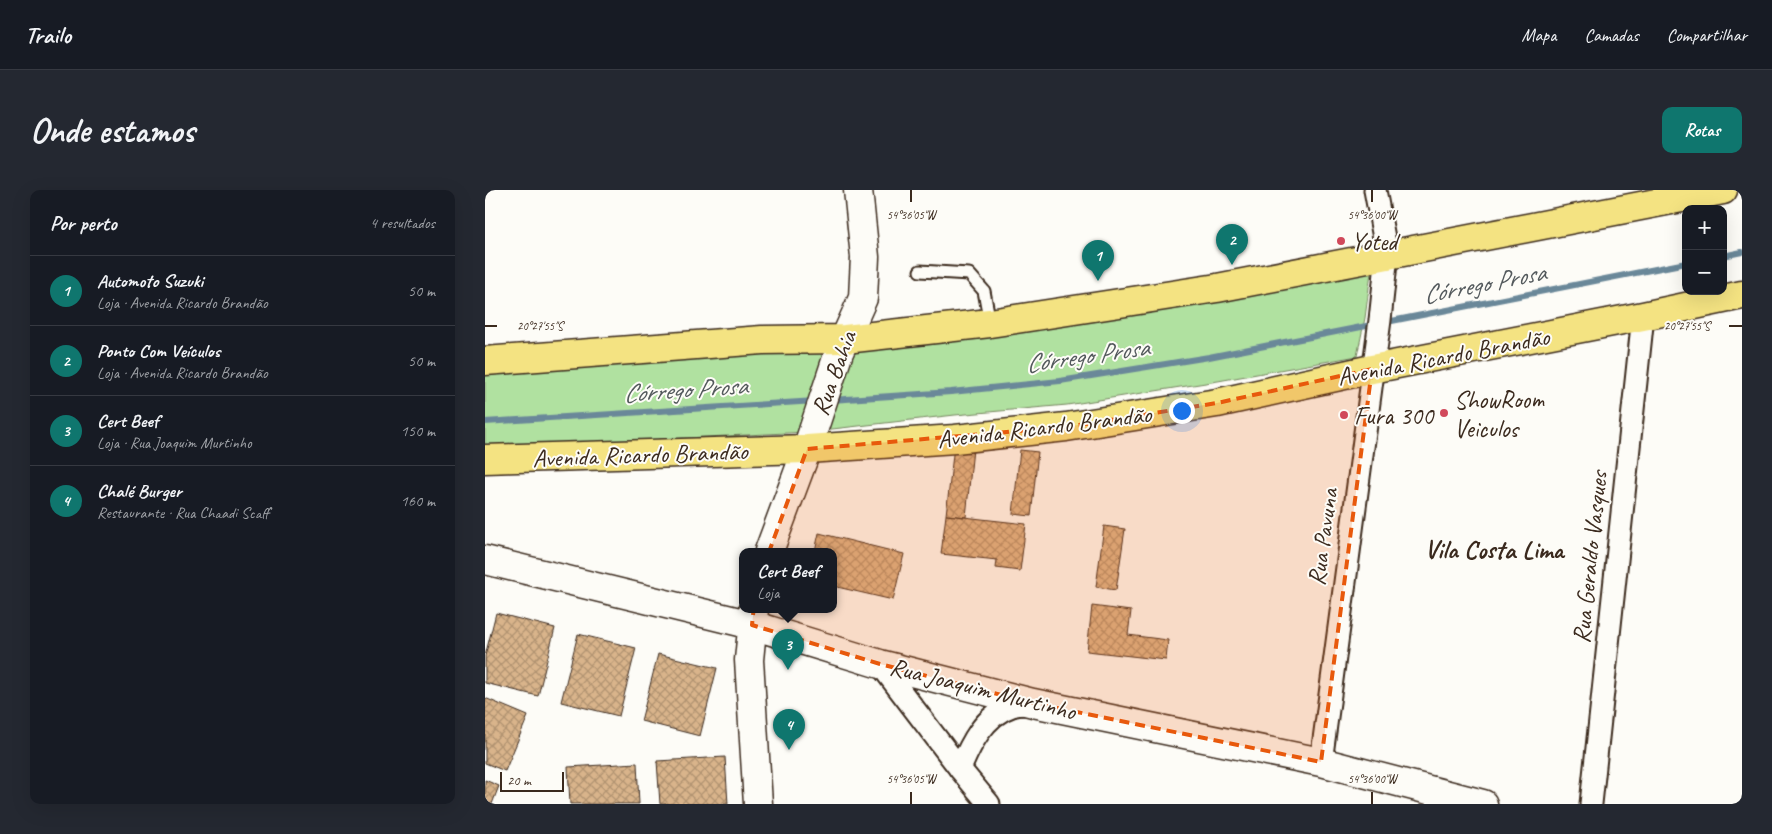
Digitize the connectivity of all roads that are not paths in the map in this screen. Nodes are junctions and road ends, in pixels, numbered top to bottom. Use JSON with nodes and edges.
{"nodes":[{"id":1,"x":858,"y":190,"type":"edge"},
{"id":2,"x":1375,"y":190,"type":"edge"},
{"id":3,"x":1723,"y":190,"type":"edge"},
{"id":4,"x":1386,"y":262,"type":"junction"},
{"id":5,"x":920,"y":271,"type":"dead end"},
{"id":6,"x":1742,"y":295,"type":"edge"},
{"id":7,"x":1643,"y":316,"type":"junction"},
{"id":8,"x":990,"y":323,"type":"junction"},
{"id":9,"x":842,"y":346,"type":"junction"},
{"id":10,"x":1374,"y":357,"type":"junction"},
{"id":11,"x":485,"y":361,"type":"edge"},
{"id":12,"x":810,"y":438,"type":"junction"},
{"id":13,"x":485,"y":459,"type":"edge"},
{"id":14,"x":770,"y":548,"type":"edge"},
{"id":15,"x":485,"y":560,"type":"edge"},
{"id":16,"x":753,"y":617,"type":"edge"},
{"id":17,"x":880,"y":664,"type":"junction"},
{"id":18,"x":1033,"y":703,"type":"junction"},
{"id":19,"x":1321,"y":762,"type":"junction"},
{"id":20,"x":959,"y":769,"type":"junction"},
{"id":21,"x":757,"y":804,"type":"edge"},
{"id":22,"x":989,"y":804,"type":"edge"},
{"id":23,"x":1483,"y":804,"type":"edge"},
{"id":24,"x":1591,"y":804,"type":"edge"}],
"edges":[{"from":1,"to":9,"type":"main road","name":"Rua Bahia"},
{"from":2,"to":4,"type":"street","name":"Rua Pavuna"},
{"from":3,"to":4,"type":"main road"},
{"from":4,"to":8,"type":"main road"},
{"from":4,"to":10,"type":"street","name":"Rua Pavuna"},
{"from":5,"to":8,"type":"lane"},
{"from":6,"to":7,"type":"main road","name":"Avenida Ricardo Brandão"},
{"from":7,"to":10,"type":"main road","name":"Avenida Ricardo Brandão"},
{"from":7,"to":24,"type":"street","name":"Rua Geraldo Vasques"},
{"from":8,"to":9,"type":"main road"},
{"from":9,"to":11,"type":"main road"},
{"from":9,"to":12,"type":"main road","name":"Rua Bahia"},
{"from":10,"to":12,"type":"main road","name":"Avenida Ricardo Brandão"},
{"from":10,"to":19,"type":"street","name":"Rua Pavuna"},
{"from":12,"to":13,"type":"main road","name":"Avenida Ricardo Brandão"},
{"from":12,"to":14,"type":"main road","name":"Rua Bahia"},
{"from":15,"to":16,"type":"main road","name":"Rua Joaquim Murtinho"},
{"from":16,"to":17,"type":"main road","name":"Rua Joaquim Murtinho"},
{"from":16,"to":21,"type":"main road"},
{"from":17,"to":18,"type":"main road","name":"Rua Joaquim Murtinho"},
{"from":17,"to":20,"type":"street"},
{"from":18,"to":19,"type":"main road","name":"Rua Joaquim Murtinho"},
{"from":18,"to":20,"type":"street"},
{"from":19,"to":23,"type":"main road","name":"Rua Joaquim Murtinho"},
{"from":20,"to":22,"type":"street"}]}
